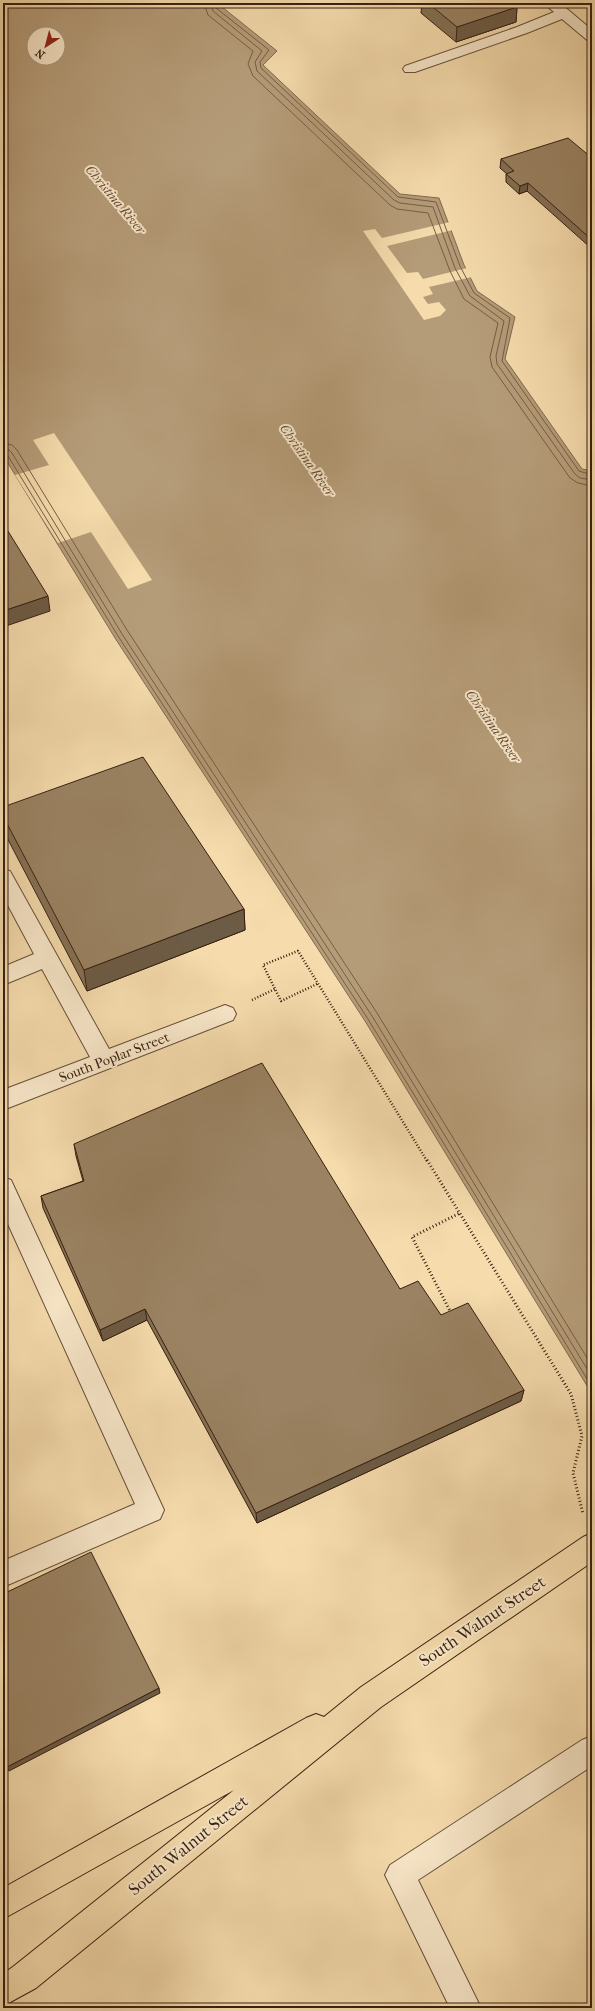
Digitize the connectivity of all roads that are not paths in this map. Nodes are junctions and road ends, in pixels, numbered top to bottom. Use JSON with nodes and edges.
{"nodes":[{"id":1,"x":559,"y":8,"type":"edge"},
{"id":2,"x":592,"y":37,"type":"edge"},
{"id":3,"x":410,"y":69,"type":"dead end"},
{"id":4,"x":3,"y":877,"type":"edge"},
{"id":5,"x":47,"y":958,"type":"junction"},
{"id":6,"x":3,"y":976,"type":"edge"},
{"id":7,"x":226,"y":1014,"type":"dead end"},
{"id":8,"x":104,"y":1062,"type":"junction"},
{"id":9,"x":3,"y":1100,"type":"edge"},
{"id":10,"x":6,"y":1201,"type":"edge"},
{"id":11,"x":592,"y":1546,"type":"edge"},
{"id":12,"x":3,"y":1574,"type":"edge"},
{"id":13,"x":372,"y":1696,"type":"junction"},
{"id":14,"x":592,"y":1750,"type":"edge"},
{"id":15,"x":3,"y":1904,"type":"edge"},
{"id":16,"x":3,"y":1991,"type":"edge"},
{"id":17,"x":466,"y":2008,"type":"edge"}],
"edges":[{"from":1,"to":2,"type":"street"},
{"from":1,"to":3,"type":"street"},
{"from":4,"to":5,"type":"street"},
{"from":5,"to":6,"type":"street"},
{"from":5,"to":8,"type":"street"},
{"from":7,"to":8,"type":"street","name":"South Poplar Street"},
{"from":8,"to":9,"type":"street","name":"South Poplar Street"},
{"from":10,"to":12,"type":"street"},
{"from":11,"to":13,"type":"main road","name":"South Walnut Street"},
{"from":13,"to":15,"type":"main road","name":"South Walnut Street"},
{"from":13,"to":16,"type":"main road","name":"South Walnut Street"},
{"from":14,"to":17,"type":"street"}]}
